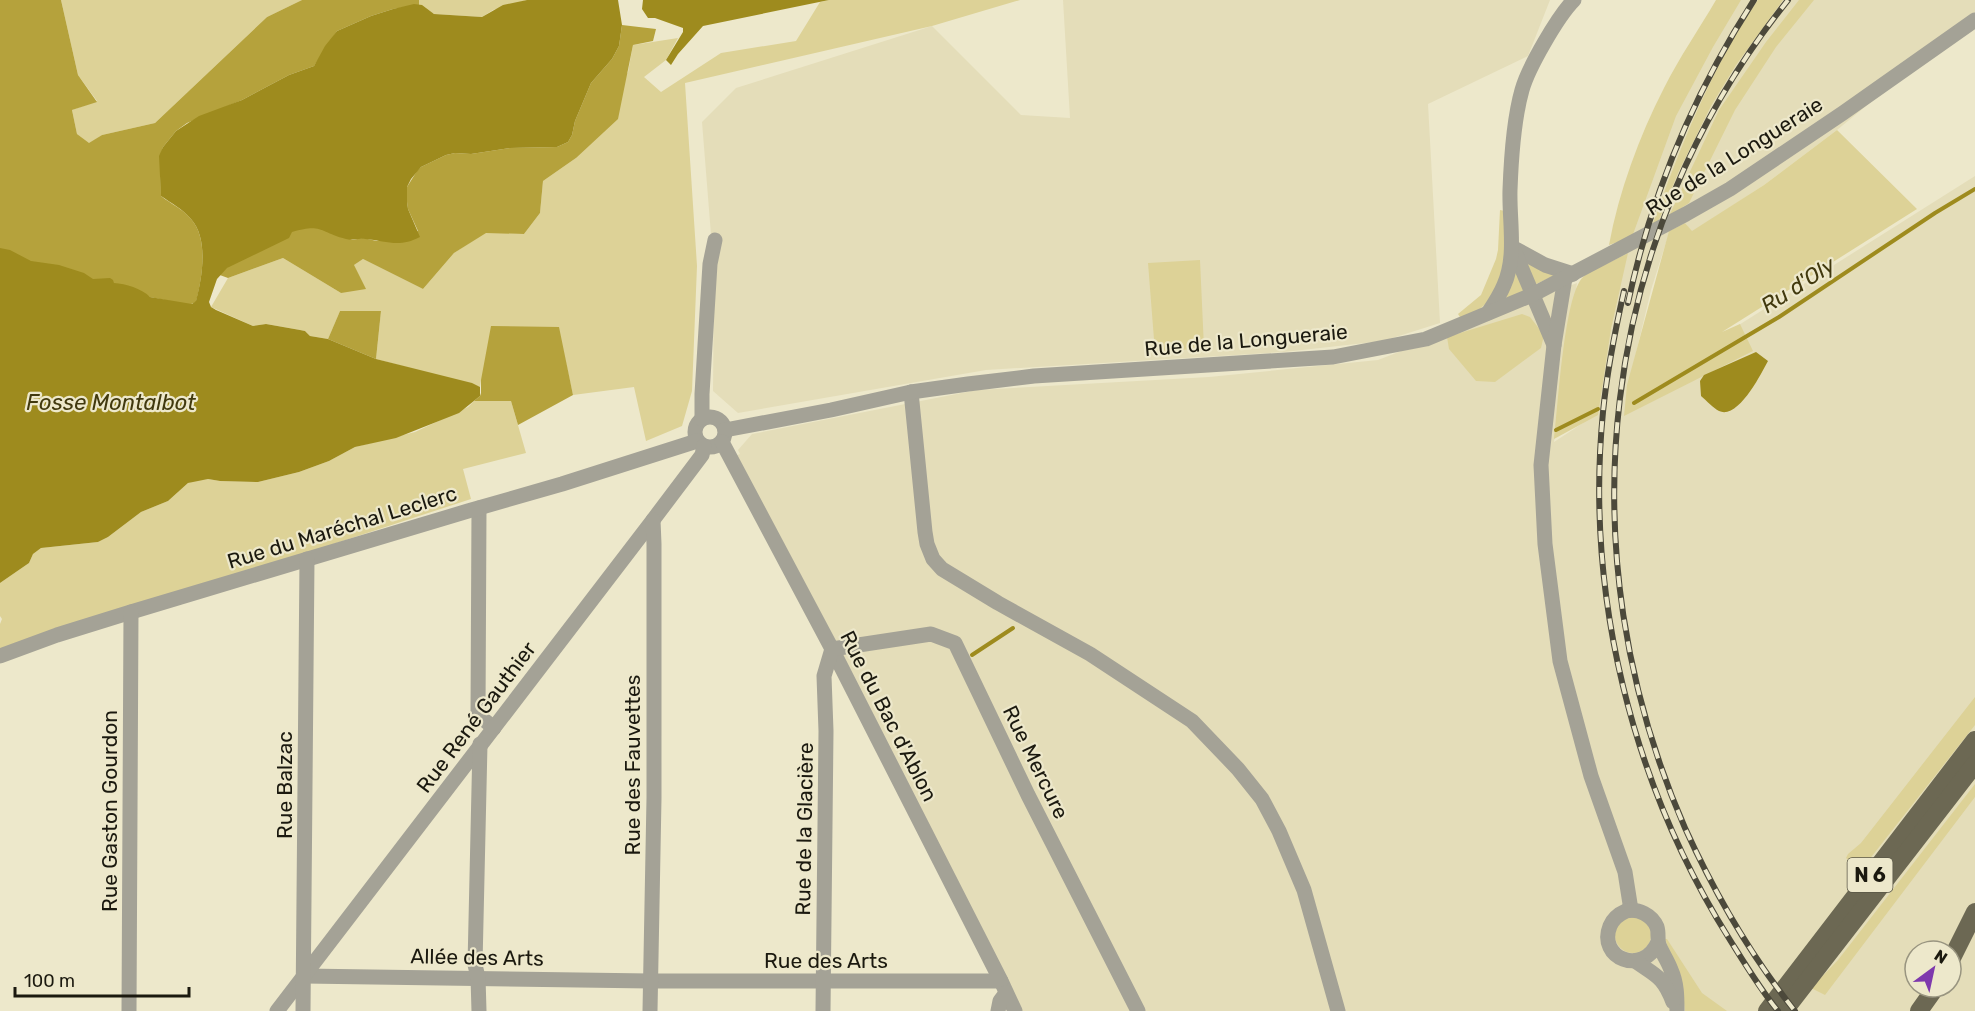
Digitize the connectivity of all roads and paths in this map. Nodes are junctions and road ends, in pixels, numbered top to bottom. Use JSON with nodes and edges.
{"nodes":[{"id":1,"x":1574,"y":0,"type":"edge"},
{"id":2,"x":1975,"y":20,"type":"edge"},
{"id":3,"x":715,"y":240,"type":"dead end"},
{"id":4,"x":1512,"y":247,"type":"junction"},
{"id":5,"x":1569,"y":276,"type":"junction"},
{"id":6,"x":1532,"y":295,"type":"junction"},
{"id":7,"x":1488,"y":313,"type":"junction"},
{"id":8,"x":1554,"y":345,"type":"junction"},
{"id":9,"x":911,"y":392,"type":"junction"},
{"id":10,"x":702,"y":419,"type":"junction"},
{"id":11,"x":723,"y":436,"type":"junction"},
{"id":12,"x":701,"y":444,"type":"junction"},
{"id":13,"x":479,"y":508,"type":"junction"},
{"id":14,"x":653,"y":520,"type":"junction"},
{"id":15,"x":307,"y":559,"type":"junction"},
{"id":16,"x":131,"y":612,"type":"junction"},
{"id":17,"x":832,"y":649,"type":"junction"},
{"id":18,"x":0,"y":656,"type":"edge"},
{"id":19,"x":847,"y":679,"type":"junction"},
{"id":20,"x":825,"y":693,"type":"junction"},
{"id":21,"x":494,"y":728,"type":"junction"},
{"id":22,"x":1975,"y":740,"type":"edge"},
{"id":23,"x":480,"y":744,"type":"junction"},
{"id":24,"x":1975,"y":764,"type":"edge"},
{"id":25,"x":1631,"y":910,"type":"junction"},
{"id":26,"x":1975,"y":912,"type":"edge"},
{"id":27,"x":1962,"y":939,"type":"edge"},
{"id":28,"x":1658,"y":942,"type":"junction"},
{"id":29,"x":1635,"y":961,"type":"junction"},
{"id":30,"x":304,"y":976,"type":"junction"},
{"id":31,"x":478,"y":977,"type":"junction"},
{"id":32,"x":650,"y":981,"type":"junction"},
{"id":33,"x":823,"y":981,"type":"junction"},
{"id":34,"x":1004,"y":987,"type":"junction"},
{"id":35,"x":129,"y":1011,"type":"edge"},
{"id":36,"x":277,"y":1011,"type":"edge"},
{"id":37,"x":303,"y":1011,"type":"edge"},
{"id":38,"x":479,"y":1011,"type":"edge"},
{"id":39,"x":650,"y":1011,"type":"edge"},
{"id":40,"x":823,"y":1011,"type":"edge"},
{"id":41,"x":998,"y":1011,"type":"edge"},
{"id":42,"x":1015,"y":1011,"type":"edge"},
{"id":43,"x":1138,"y":1011,"type":"edge"},
{"id":44,"x":1338,"y":1011,"type":"edge"},
{"id":45,"x":1677,"y":1011,"type":"edge"},
{"id":46,"x":1767,"y":1011,"type":"edge"},
{"id":47,"x":1784,"y":1011,"type":"edge"}],
"edges":[{"from":1,"to":4,"type":"street"},
{"from":2,"to":5,"type":"street","name":"Rue de la Longueraie"},
{"from":3,"to":10,"type":"street"},
{"from":4,"to":5,"type":"street"},
{"from":4,"to":6,"type":"street"},
{"from":4,"to":7,"type":"street"},
{"from":5,"to":6,"type":"street","name":"Rue de la Longueraie"},
{"from":5,"to":8,"type":"street"},
{"from":6,"to":7,"type":"street","name":"Rue de la Longueraie"},
{"from":6,"to":8,"type":"street"},
{"from":7,"to":9,"type":"street","name":"Rue de la Longueraie"},
{"from":8,"to":25,"type":"street"},
{"from":9,"to":11,"type":"street","name":"Rue de la Longueraie"},
{"from":9,"to":44,"type":"street"},
{"from":10,"to":11,"type":"street"},
{"from":10,"to":12,"type":"street"},
{"from":11,"to":12,"type":"street"},
{"from":11,"to":17,"type":"street","name":"Rue du Bac d'Ablon"},
{"from":12,"to":13,"type":"street","name":"Rue du Maréchal Leclerc"},
{"from":12,"to":14,"type":"street","name":"Rue René Gauthier"},
{"from":13,"to":15,"type":"street","name":"Rue du Maréchal Leclerc"},
{"from":13,"to":21,"type":"street"},
{"from":14,"to":21,"type":"street","name":"Rue René Gauthier"},
{"from":14,"to":32,"type":"street","name":"Rue des Fauvettes"},
{"from":15,"to":16,"type":"street","name":"Rue du Maréchal Leclerc"},
{"from":15,"to":30,"type":"street","name":"Rue Balzac"},
{"from":16,"to":18,"type":"street","name":"Rue du Maréchal Leclerc"},
{"from":16,"to":35,"type":"street","name":"Rue Gaston Gourdon"},
{"from":17,"to":19,"type":"street","name":"Rue du Bac d'Ablon"},
{"from":17,"to":20,"type":"street","name":"Rue de la Glacière"},
{"from":17,"to":43,"type":"street","name":"Rue Mercure"},
{"from":19,"to":20,"type":"street"},
{"from":19,"to":34,"type":"street","name":"Rue du Bac d'Ablon"},
{"from":20,"to":33,"type":"street","name":"Rue de la Glacière"},
{"from":21,"to":23,"type":"street","name":"Rue René Gauthier"},
{"from":22,"to":46,"type":"main road","number":"N 6"},
{"from":23,"to":30,"type":"street","name":"Rue René Gauthier"},
{"from":23,"to":31,"type":"street"},
{"from":24,"to":47,"type":"main road","number":"N 6"},
{"from":25,"to":28,"type":"street"},
{"from":25,"to":29,"type":"street"},
{"from":26,"to":27,"type":"main road"},
{"from":28,"to":29,"type":"street"},
{"from":28,"to":45,"type":"street"},
{"from":29,"to":45,"type":"street"},
{"from":30,"to":31,"type":"street","name":"Allée des Arts"},
{"from":30,"to":36,"type":"street","name":"Rue René Gauthier"},
{"from":30,"to":37,"type":"street","name":"Rue Balzac"},
{"from":31,"to":32,"type":"street","name":"Allée des Arts"},
{"from":31,"to":38,"type":"street"},
{"from":32,"to":33,"type":"street","name":"Rue des Arts"},
{"from":32,"to":39,"type":"street","name":"Rue des Fauvettes"},
{"from":33,"to":34,"type":"street","name":"Rue des Arts"},
{"from":33,"to":40,"type":"street","name":"Rue de la Glacière"},
{"from":34,"to":41,"type":"street"},
{"from":34,"to":42,"type":"street","name":"Rue du Bac d'Ablon"}]}
